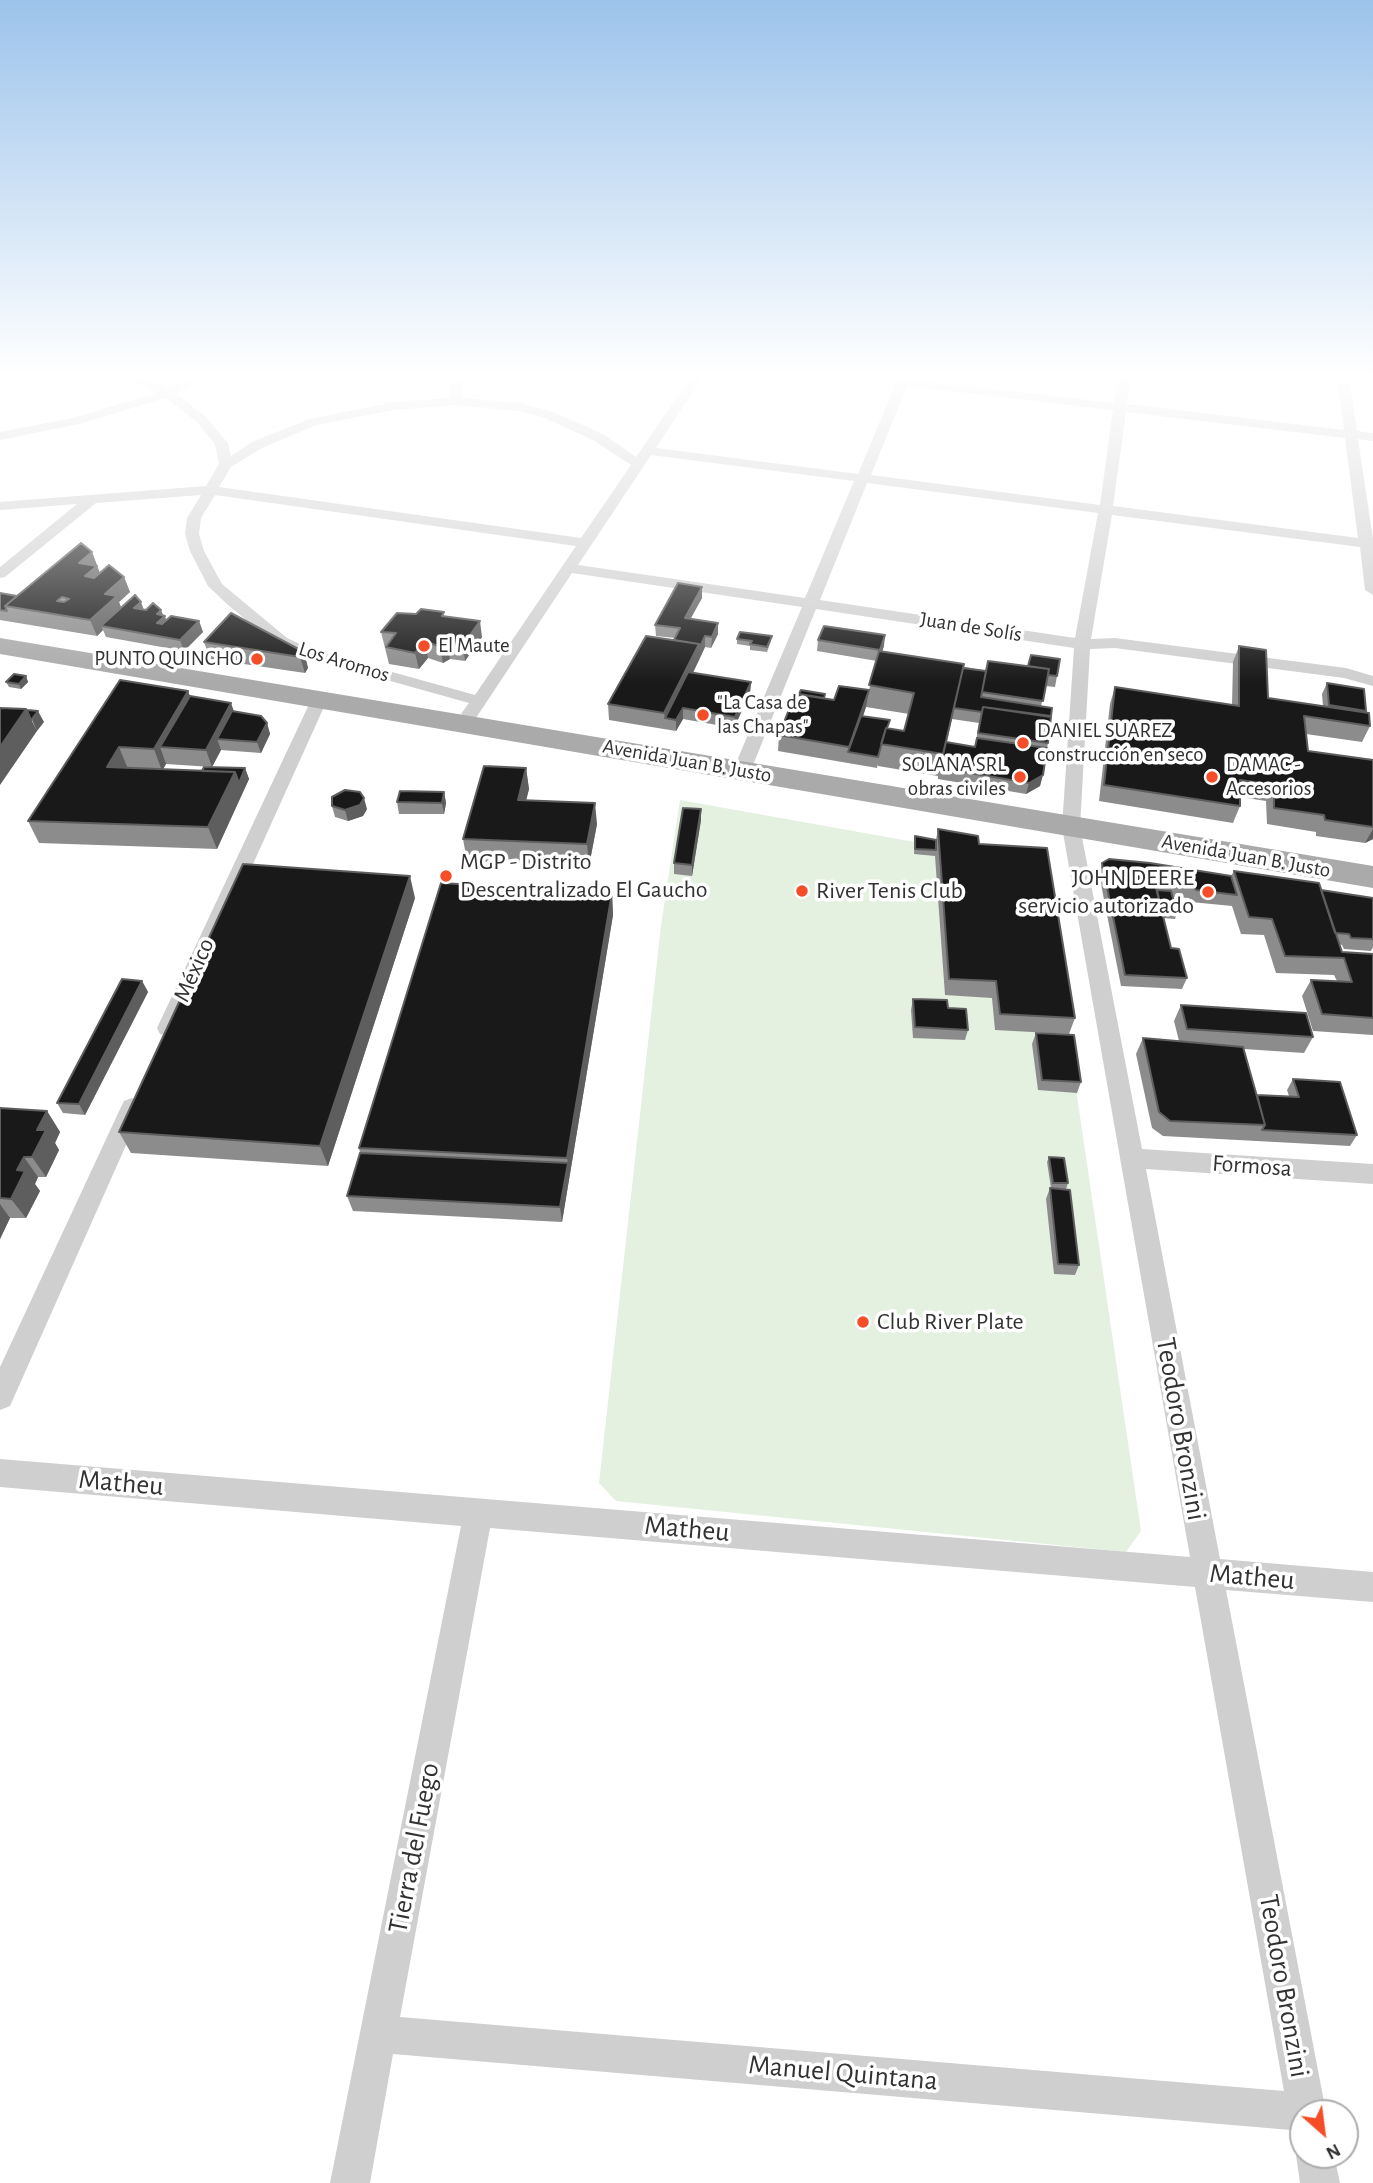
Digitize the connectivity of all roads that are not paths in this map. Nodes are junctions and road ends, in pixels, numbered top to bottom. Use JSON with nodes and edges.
{"nodes":[{"id":1,"x":216,"y":480,"type":"edge"},
{"id":2,"x":629,"y":480,"type":"edge"},
{"id":3,"x":862,"y":480,"type":"edge"},
{"id":4,"x":878,"y":480,"type":"edge"},
{"id":5,"x":1110,"y":480,"type":"edge"},
{"id":6,"x":1359,"y":480,"type":"edge"},
{"id":7,"x":209,"y":490,"type":"junction"},
{"id":8,"x":90,"y":501,"type":"junction"},
{"id":9,"x":0,"y":506,"type":"edge"},
{"id":10,"x":1106,"y":509,"type":"junction"},
{"id":11,"x":587,"y":543,"type":"junction"},
{"id":12,"x":1370,"y":543,"type":"edge"},
{"id":13,"x":569,"y":568,"type":"junction"},
{"id":14,"x":0,"y":575,"type":"edge"},
{"id":15,"x":1373,"y":590,"type":"edge"},
{"id":16,"x":811,"y":603,"type":"junction"},
{"id":17,"x":1082,"y":644,"type":"junction"},
{"id":18,"x":0,"y":646,"type":"edge"},
{"id":19,"x":1373,"y":681,"type":"edge"},
{"id":20,"x":320,"y":698,"type":"junction"},
{"id":21,"x":472,"y":712,"type":"junction"},
{"id":22,"x":741,"y":770,"type":"junction"},
{"id":23,"x":1071,"y":827,"type":"junction"},
{"id":24,"x":1373,"y":877,"type":"edge"},
{"id":25,"x":161,"y":1044,"type":"edge"},
{"id":26,"x":144,"y":1082,"type":"edge"},
{"id":27,"x":1132,"y":1158,"type":"junction"},
{"id":28,"x":1373,"y":1174,"type":"edge"},
{"id":29,"x":0,"y":1397,"type":"edge"},
{"id":30,"x":0,"y":1473,"type":"edge"},
{"id":31,"x":478,"y":1513,"type":"junction"},
{"id":32,"x":1208,"y":1573,"type":"junction"},
{"id":33,"x":1373,"y":1587,"type":"edge"},
{"id":34,"x":378,"y":2034,"type":"junction"},
{"id":35,"x":1304,"y":2099,"type":"edge"},
{"id":36,"x":1289,"y":2111,"type":"edge"},
{"id":37,"x":350,"y":2183,"type":"edge"}],
"edges":[{"from":1,"to":7,"type":"street","name":"Los Aromos"},
{"from":2,"to":11,"type":"street"},
{"from":3,"to":16,"type":"street"},
{"from":4,"to":10,"type":"street"},
{"from":5,"to":10,"type":"street"},
{"from":6,"to":12,"type":"street"},
{"from":7,"to":8,"type":"street"},
{"from":7,"to":11,"type":"street"},
{"from":7,"to":21,"type":"street","name":"Los Aromos"},
{"from":8,"to":9,"type":"street"},
{"from":8,"to":14,"type":"street"},
{"from":10,"to":12,"type":"street"},
{"from":10,"to":17,"type":"street"},
{"from":11,"to":13,"type":"street"},
{"from":12,"to":15,"type":"street"},
{"from":13,"to":16,"type":"street","name":"Juan de Solís"},
{"from":13,"to":21,"type":"street"},
{"from":16,"to":17,"type":"street","name":"Juan de Solís"},
{"from":16,"to":22,"type":"street"},
{"from":17,"to":19,"type":"street","name":"Juan de Solís"},
{"from":17,"to":23,"type":"street"},
{"from":18,"to":20,"type":"main road","name":"Avenida Juan B. Justo"},
{"from":20,"to":21,"type":"main road","name":"Avenida Juan B. Justo"},
{"from":20,"to":25,"type":"street","name":"México"},
{"from":21,"to":22,"type":"main road","name":"Avenida Juan B. Justo"},
{"from":22,"to":23,"type":"main road","name":"Avenida Juan B. Justo"},
{"from":23,"to":24,"type":"main road","name":"Avenida Juan B. Justo"},
{"from":23,"to":27,"type":"street","name":"Teodoro Bronzini"},
{"from":26,"to":29,"type":"street"},
{"from":27,"to":28,"type":"street","name":"Formosa"},
{"from":27,"to":32,"type":"street","name":"Teodoro Bronzini"},
{"from":30,"to":31,"type":"street","name":"Matheu"},
{"from":31,"to":32,"type":"street","name":"Matheu"},
{"from":31,"to":34,"type":"street","name":"Tierra del Fuego"},
{"from":32,"to":33,"type":"street","name":"Matheu"},
{"from":32,"to":35,"type":"street","name":"Teodoro Bronzini"},
{"from":34,"to":36,"type":"street","name":"Manuel Quintana"},
{"from":34,"to":37,"type":"street","name":"Tierra del Fuego"}]}
